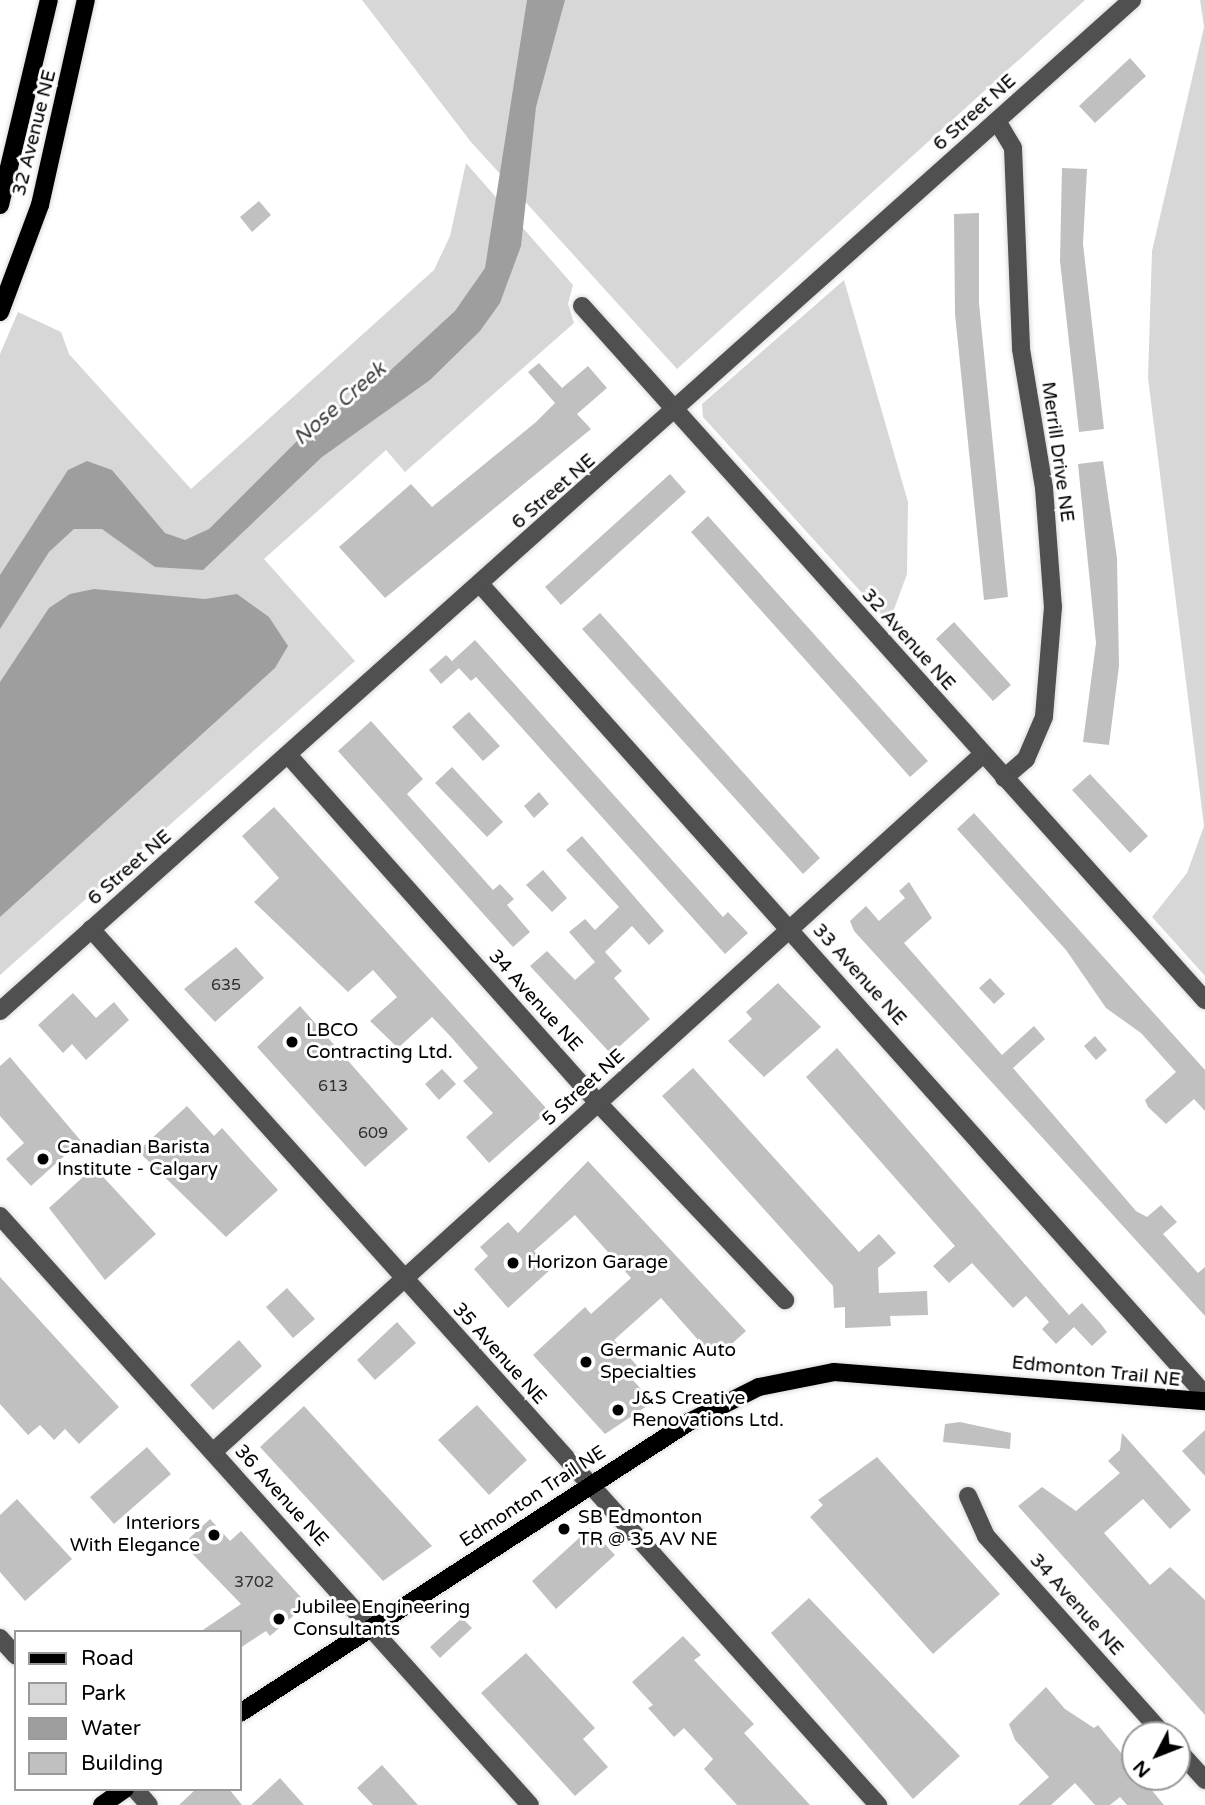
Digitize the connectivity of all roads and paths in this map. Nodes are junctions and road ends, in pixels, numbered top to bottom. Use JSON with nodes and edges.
{"nodes":[{"id":1,"x":49,"y":0,"type":"edge"},
{"id":2,"x":86,"y":0,"type":"edge"},
{"id":3,"x":1132,"y":0,"type":"edge"},
{"id":4,"x":998,"y":121,"type":"junction"},
{"id":5,"x":0,"y":205,"type":"edge"},
{"id":6,"x":582,"y":306,"type":"dead end"},
{"id":7,"x":0,"y":312,"type":"edge"},
{"id":8,"x":676,"y":412,"type":"junction"},
{"id":9,"x":481,"y":584,"type":"junction"},
{"id":10,"x":982,"y":755,"type":"junction"},
{"id":11,"x":289,"y":756,"type":"junction"},
{"id":12,"x":1004,"y":778,"type":"junction"},
{"id":13,"x":91,"y":929,"type":"junction"},
{"id":14,"x":790,"y":930,"type":"junction"},
{"id":15,"x":1205,"y":1000,"type":"edge"},
{"id":16,"x":0,"y":1011,"type":"edge"},
{"id":17,"x":598,"y":1103,"type":"junction"},
{"id":18,"x":0,"y":1216,"type":"edge"},
{"id":19,"x":403,"y":1278,"type":"junction"},
{"id":20,"x":785,"y":1300,"type":"dead end"},
{"id":21,"x":1205,"y":1395,"type":"edge"},
{"id":22,"x":1205,"y":1401,"type":"edge"},
{"id":23,"x":213,"y":1452,"type":"junction"},
{"id":24,"x":590,"y":1486,"type":"junction"},
{"id":25,"x":968,"y":1496,"type":"dead end"},
{"id":26,"x":372,"y":1629,"type":"junction"},
{"id":27,"x":0,"y":1638,"type":"edge"},
{"id":28,"x":14,"y":1654,"type":"edge"},
{"id":29,"x":242,"y":1712,"type":"edge"},
{"id":30,"x":1151,"y":1721,"type":"edge"},
{"id":31,"x":1191,"y":1764,"type":"edge"},
{"id":32,"x":1205,"y":1780,"type":"edge"},
{"id":33,"x":122,"y":1791,"type":"edge"},
{"id":34,"x":137,"y":1791,"type":"edge"},
{"id":35,"x":102,"y":1805,"type":"edge"},
{"id":36,"x":149,"y":1805,"type":"edge"},
{"id":37,"x":530,"y":1805,"type":"edge"},
{"id":38,"x":878,"y":1805,"type":"edge"}],
"edges":[{"from":1,"to":5,"type":"main road","name":"32 Avenue NE"},
{"from":2,"to":7,"type":"main road","name":"32 Avenue NE"},
{"from":3,"to":4,"type":"street","name":"6 Street NE"},
{"from":4,"to":8,"type":"street","name":"6 Street NE"},
{"from":4,"to":12,"type":"street","name":"Merrill Drive NE"},
{"from":6,"to":8,"type":"street","name":"32 Avenue NE"},
{"from":8,"to":9,"type":"street","name":"6 Street NE"},
{"from":8,"to":10,"type":"street","name":"32 Avenue NE"},
{"from":9,"to":11,"type":"street","name":"6 Street NE"},
{"from":9,"to":14,"type":"street","name":"33 Avenue NE"},
{"from":10,"to":12,"type":"street","name":"32 Avenue NE"},
{"from":10,"to":14,"type":"street","name":"5 Street NE"},
{"from":11,"to":13,"type":"street","name":"6 Street NE"},
{"from":11,"to":17,"type":"street","name":"34 Avenue NE"},
{"from":12,"to":15,"type":"street","name":"32 Avenue NE"},
{"from":13,"to":16,"type":"street","name":"6 Street NE"},
{"from":13,"to":19,"type":"street","name":"35 Avenue NE"},
{"from":14,"to":17,"type":"street","name":"5 Street NE"},
{"from":14,"to":21,"type":"street","name":"33 Avenue NE"},
{"from":17,"to":19,"type":"street","name":"5 Street NE"},
{"from":17,"to":20,"type":"street","name":"34 Avenue NE"},
{"from":18,"to":23,"type":"street","name":"36 Avenue NE"},
{"from":19,"to":23,"type":"street","name":"5 Street NE"},
{"from":19,"to":24,"type":"street","name":"35 Avenue NE"},
{"from":22,"to":24,"type":"main road","name":"Edmonton Trail NE"},
{"from":23,"to":26,"type":"street","name":"36 Avenue NE"},
{"from":24,"to":26,"type":"main road","name":"Edmonton Trail NE"},
{"from":24,"to":38,"type":"street","name":"35 Avenue NE"},
{"from":25,"to":30,"type":"street","name":"34 Avenue NE"},
{"from":26,"to":29,"type":"main road","name":"Edmonton Trail NE"},
{"from":26,"to":37,"type":"street","name":"36 Avenue NE"},
{"from":27,"to":28,"type":"street"},
{"from":31,"to":32,"type":"street"},
{"from":33,"to":35,"type":"main road"},
{"from":34,"to":36,"type":"street"}]}
